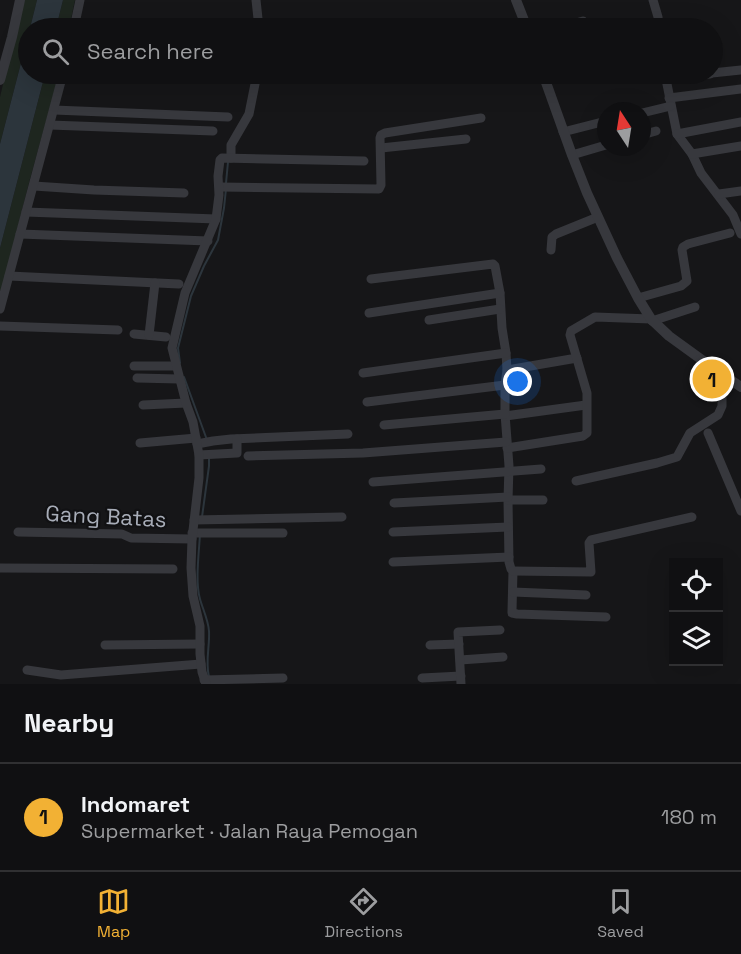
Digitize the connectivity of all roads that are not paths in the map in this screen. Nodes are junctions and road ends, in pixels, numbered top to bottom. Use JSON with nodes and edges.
{"nodes":[{"id":1,"x":20,"y":0,"type":"edge"},
{"id":2,"x":80,"y":0,"type":"edge"},
{"id":3,"x":256,"y":0,"type":"edge"},
{"id":4,"x":516,"y":0,"type":"edge"},
{"id":5,"x":653,"y":0,"type":"edge"},
{"id":6,"x":76,"y":18,"type":"edge"},
{"id":7,"x":258,"y":18,"type":"edge"},
{"id":8,"x":523,"y":18,"type":"edge"},
{"id":9,"x":658,"y":18,"type":"edge"},
{"id":10,"x":741,"y":70,"type":"edge"},
{"id":11,"x":723,"y":72,"type":"edge"},
{"id":12,"x":0,"y":80,"type":"edge"},
{"id":13,"x":60,"y":84,"type":"edge"},
{"id":14,"x":255,"y":84,"type":"edge"},
{"id":15,"x":546,"y":84,"type":"edge"},
{"id":16,"x":666,"y":84,"type":"edge"},
{"id":17,"x":741,"y":89,"type":"edge"},
{"id":18,"x":668,"y":105,"type":"junction"},
{"id":19,"x":54,"y":110,"type":"junction"},
{"id":20,"x":651,"y":110,"type":"edge"},
{"id":21,"x":228,"y":117,"type":"dead end"},
{"id":22,"x":481,"y":118,"type":"dead end"},
{"id":23,"x":741,"y":122,"type":"edge"},
{"id":24,"x":597,"y":123,"type":"edge"},
{"id":25,"x":50,"y":125,"type":"junction"},
{"id":26,"x":213,"y":131,"type":"dead end"},
{"id":27,"x":656,"y":131,"type":"dead end"},
{"id":28,"x":563,"y":132,"type":"junction"},
{"id":29,"x":651,"y":132,"type":"edge"},
{"id":30,"x":677,"y":134,"type":"junction"},
{"id":31,"x":466,"y":139,"type":"dead end"},
{"id":32,"x":741,"y":146,"type":"edge"},
{"id":33,"x":381,"y":148,"type":"junction"},
{"id":34,"x":597,"y":148,"type":"edge"},
{"id":35,"x":692,"y":154,"type":"junction"},
{"id":36,"x":572,"y":155,"type":"junction"},
{"id":37,"x":228,"y":158,"type":"junction"},
{"id":38,"x":364,"y":161,"type":"dead end"},
{"id":39,"x":34,"y":186,"type":"junction"},
{"id":40,"x":223,"y":187,"type":"junction"},
{"id":41,"x":741,"y":191,"type":"edge"},
{"id":42,"x":184,"y":193,"type":"dead end"},
{"id":43,"x":718,"y":194,"type":"junction"},
{"id":44,"x":26,"y":212,"type":"junction"},
{"id":45,"x":598,"y":217,"type":"junction"},
{"id":46,"x":216,"y":219,"type":"junction"},
{"id":47,"x":730,"y":233,"type":"dead end"},
{"id":48,"x":20,"y":234,"type":"junction"},
{"id":49,"x":741,"y":234,"type":"edge"},
{"id":50,"x":208,"y":241,"type":"junction"},
{"id":51,"x":551,"y":250,"type":"dead end"},
{"id":52,"x":9,"y":276,"type":"junction"},
{"id":53,"x":371,"y":279,"type":"dead end"},
{"id":54,"x":155,"y":282,"type":"junction"},
{"id":55,"x":179,"y":284,"type":"dead end"},
{"id":56,"x":500,"y":293,"type":"junction"},
{"id":57,"x":638,"y":298,"type":"junction"},
{"id":58,"x":695,"y":307,"type":"dead end"},
{"id":59,"x":0,"y":309,"type":"edge"},
{"id":60,"x":500,"y":309,"type":"junction"},
{"id":61,"x":369,"y":313,"type":"dead end"},
{"id":62,"x":429,"y":320,"type":"dead end"},
{"id":63,"x":651,"y":320,"type":"junction"},
{"id":64,"x":0,"y":326,"type":"edge"},
{"id":65,"x":118,"y":330,"type":"dead end"},
{"id":66,"x":134,"y":334,"type":"dead end"},
{"id":67,"x":149,"y":335,"type":"junction"},
{"id":68,"x":166,"y":337,"type":"dead end"},
{"id":69,"x":506,"y":353,"type":"junction"},
{"id":70,"x":578,"y":358,"type":"junction"},
{"id":71,"x":134,"y":366,"type":"dead end"},
{"id":72,"x":176,"y":366,"type":"junction"},
{"id":73,"x":507,"y":370,"type":"junction"},
{"id":74,"x":363,"y":374,"type":"dead end"},
{"id":75,"x":725,"y":375,"type":"junction"},
{"id":76,"x":137,"y":378,"type":"dead end"},
{"id":77,"x":179,"y":379,"type":"junction"},
{"id":78,"x":505,"y":385,"type":"junction"},
{"id":79,"x":741,"y":387,"type":"edge"},
{"id":80,"x":367,"y":402,"type":"dead end"},
{"id":81,"x":186,"y":403,"type":"junction"},
{"id":82,"x":143,"y":405,"type":"dead end"},
{"id":83,"x":586,"y":405,"type":"junction"},
{"id":84,"x":505,"y":415,"type":"junction"},
{"id":85,"x":384,"y":424,"type":"dead end"},
{"id":86,"x":708,"y":433,"type":"dead end"},
{"id":87,"x":348,"y":434,"type":"dead end"},
{"id":88,"x":237,"y":439,"type":"junction"},
{"id":89,"x":201,"y":441,"type":"junction"},
{"id":90,"x":140,"y":443,"type":"dead end"},
{"id":91,"x":507,"y":445,"type":"junction"},
{"id":92,"x":204,"y":455,"type":"junction"},
{"id":93,"x":248,"y":456,"type":"dead end"},
{"id":94,"x":541,"y":469,"type":"dead end"},
{"id":95,"x":509,"y":471,"type":"junction"},
{"id":96,"x":576,"y":481,"type":"dead end"},
{"id":97,"x":373,"y":482,"type":"dead end"},
{"id":98,"x":508,"y":499,"type":"junction"},
{"id":99,"x":543,"y":500,"type":"dead end"},
{"id":100,"x":394,"y":503,"type":"dead end"},
{"id":101,"x":741,"y":510,"type":"edge"},
{"id":102,"x":342,"y":517,"type":"dead end"},
{"id":103,"x":692,"y":517,"type":"dead end"},
{"id":104,"x":198,"y":521,"type":"junction"},
{"id":105,"x":508,"y":527,"type":"junction"},
{"id":106,"x":18,"y":532,"type":"dead end"},
{"id":107,"x":393,"y":532,"type":"dead end"},
{"id":108,"x":283,"y":533,"type":"dead end"},
{"id":109,"x":195,"y":535,"type":"junction"},
{"id":110,"x":509,"y":557,"type":"junction"},
{"id":111,"x":393,"y":562,"type":"dead end"},
{"id":112,"x":0,"y":568,"type":"edge"},
{"id":113,"x":172,"y":569,"type":"dead end"},
{"id":114,"x":513,"y":571,"type":"junction"},
{"id":115,"x":513,"y":591,"type":"junction"},
{"id":116,"x":586,"y":596,"type":"dead end"},
{"id":117,"x":606,"y":617,"type":"dead end"},
{"id":118,"x":500,"y":630,"type":"dead end"},
{"id":119,"x":200,"y":644,"type":"junction"},
{"id":120,"x":459,"y":644,"type":"junction"},
{"id":121,"x":105,"y":645,"type":"dead end"},
{"id":122,"x":430,"y":645,"type":"dead end"},
{"id":123,"x":503,"y":657,"type":"dead end"},
{"id":124,"x":460,"y":660,"type":"junction"},
{"id":125,"x":201,"y":664,"type":"junction"},
{"id":126,"x":27,"y":670,"type":"dead end"},
{"id":127,"x":283,"y":678,"type":"dead end"},
{"id":128,"x":422,"y":678,"type":"dead end"},
{"id":129,"x":461,"y":680,"type":"edge"},
{"id":130,"x":207,"y":681,"type":"edge"}],
"edges":[{"from":1,"to":12,"type":"street"},
{"from":2,"to":6,"type":"street"},
{"from":3,"to":7,"type":"street"},
{"from":4,"to":8,"type":"street"},
{"from":5,"to":9,"type":"street"},
{"from":10,"to":11,"type":"street"},
{"from":13,"to":19,"type":"street"},
{"from":14,"to":37,"type":"street"},
{"from":15,"to":28,"type":"street"},
{"from":16,"to":18,"type":"street"},
{"from":17,"to":18,"type":"street"},
{"from":18,"to":20,"type":"street"},
{"from":18,"to":30,"type":"street"},
{"from":19,"to":21,"type":"street"},
{"from":19,"to":25,"type":"street"},
{"from":22,"to":33,"type":"street"},
{"from":23,"to":30,"type":"street"},
{"from":24,"to":28,"type":"street"},
{"from":25,"to":26,"type":"street"},
{"from":25,"to":39,"type":"street"},
{"from":27,"to":29,"type":"street"},
{"from":28,"to":36,"type":"street"},
{"from":30,"to":35,"type":"street"},
{"from":31,"to":33,"type":"street"},
{"from":32,"to":35,"type":"street"},
{"from":33,"to":40,"type":"street"},
{"from":34,"to":36,"type":"street"},
{"from":35,"to":43,"type":"street"},
{"from":36,"to":45,"type":"street"},
{"from":37,"to":38,"type":"street"},
{"from":37,"to":40,"type":"street"},
{"from":39,"to":42,"type":"street"},
{"from":39,"to":44,"type":"street"},
{"from":40,"to":46,"type":"street"},
{"from":41,"to":43,"type":"street"},
{"from":43,"to":49,"type":"street"},
{"from":44,"to":46,"type":"street"},
{"from":44,"to":48,"type":"street"},
{"from":45,"to":51,"type":"street"},
{"from":45,"to":57,"type":"street"},
{"from":46,"to":50,"type":"street"},
{"from":47,"to":57,"type":"street"},
{"from":48,"to":50,"type":"street"},
{"from":48,"to":52,"type":"street"},
{"from":50,"to":72,"type":"street"},
{"from":52,"to":54,"type":"street"},
{"from":52,"to":59,"type":"street"},
{"from":53,"to":56,"type":"street"},
{"from":54,"to":55,"type":"street"},
{"from":54,"to":67,"type":"street"},
{"from":56,"to":60,"type":"street"},
{"from":56,"to":61,"type":"street"},
{"from":57,"to":63,"type":"street"},
{"from":58,"to":63,"type":"street"},
{"from":60,"to":62,"type":"street"},
{"from":60,"to":69,"type":"street"},
{"from":63,"to":70,"type":"street"},
{"from":63,"to":75,"type":"street"},
{"from":64,"to":65,"type":"street"},
{"from":66,"to":67,"type":"street"},
{"from":67,"to":68,"type":"street"},
{"from":69,"to":73,"type":"street"},
{"from":69,"to":74,"type":"street"},
{"from":70,"to":73,"type":"street"},
{"from":70,"to":83,"type":"street"},
{"from":71,"to":72,"type":"street"},
{"from":72,"to":77,"type":"street"},
{"from":73,"to":78,"type":"street"},
{"from":75,"to":79,"type":"street"},
{"from":75,"to":96,"type":"street"},
{"from":76,"to":77,"type":"street"},
{"from":77,"to":81,"type":"street"},
{"from":78,"to":80,"type":"street"},
{"from":78,"to":84,"type":"street"},
{"from":81,"to":82,"type":"street"},
{"from":81,"to":89,"type":"street"},
{"from":83,"to":84,"type":"street"},
{"from":83,"to":91,"type":"street"},
{"from":84,"to":85,"type":"street"},
{"from":84,"to":91,"type":"street"},
{"from":86,"to":101,"type":"street"},
{"from":87,"to":88,"type":"street"},
{"from":88,"to":89,"type":"street"},
{"from":88,"to":92,"type":"street"},
{"from":89,"to":90,"type":"street"},
{"from":89,"to":92,"type":"street"},
{"from":91,"to":93,"type":"street"},
{"from":91,"to":95,"type":"street"},
{"from":92,"to":104,"type":"street"},
{"from":94,"to":95,"type":"street"},
{"from":95,"to":97,"type":"street"},
{"from":95,"to":98,"type":"street"},
{"from":98,"to":99,"type":"street"},
{"from":98,"to":100,"type":"street"},
{"from":98,"to":105,"type":"street"},
{"from":102,"to":104,"type":"street"},
{"from":103,"to":114,"type":"street"},
{"from":104,"to":109,"type":"street"},
{"from":105,"to":107,"type":"street"},
{"from":105,"to":110,"type":"street"},
{"from":106,"to":109,"type":"street","name":"Gang Batas"},
{"from":108,"to":109,"type":"street","name":"Gang Batas"},
{"from":109,"to":119,"type":"street"},
{"from":110,"to":111,"type":"street"},
{"from":110,"to":114,"type":"street"},
{"from":112,"to":113,"type":"street"},
{"from":114,"to":115,"type":"street"},
{"from":115,"to":116,"type":"street"},
{"from":115,"to":117,"type":"street"},
{"from":118,"to":120,"type":"street"},
{"from":119,"to":121,"type":"street"},
{"from":119,"to":125,"type":"street"},
{"from":120,"to":122,"type":"street"},
{"from":120,"to":124,"type":"street"},
{"from":123,"to":124,"type":"street"},
{"from":124,"to":129,"type":"street"},
{"from":125,"to":126,"type":"street"},
{"from":125,"to":130,"type":"street"},
{"from":127,"to":130,"type":"street"},
{"from":128,"to":129,"type":"street"}]}
